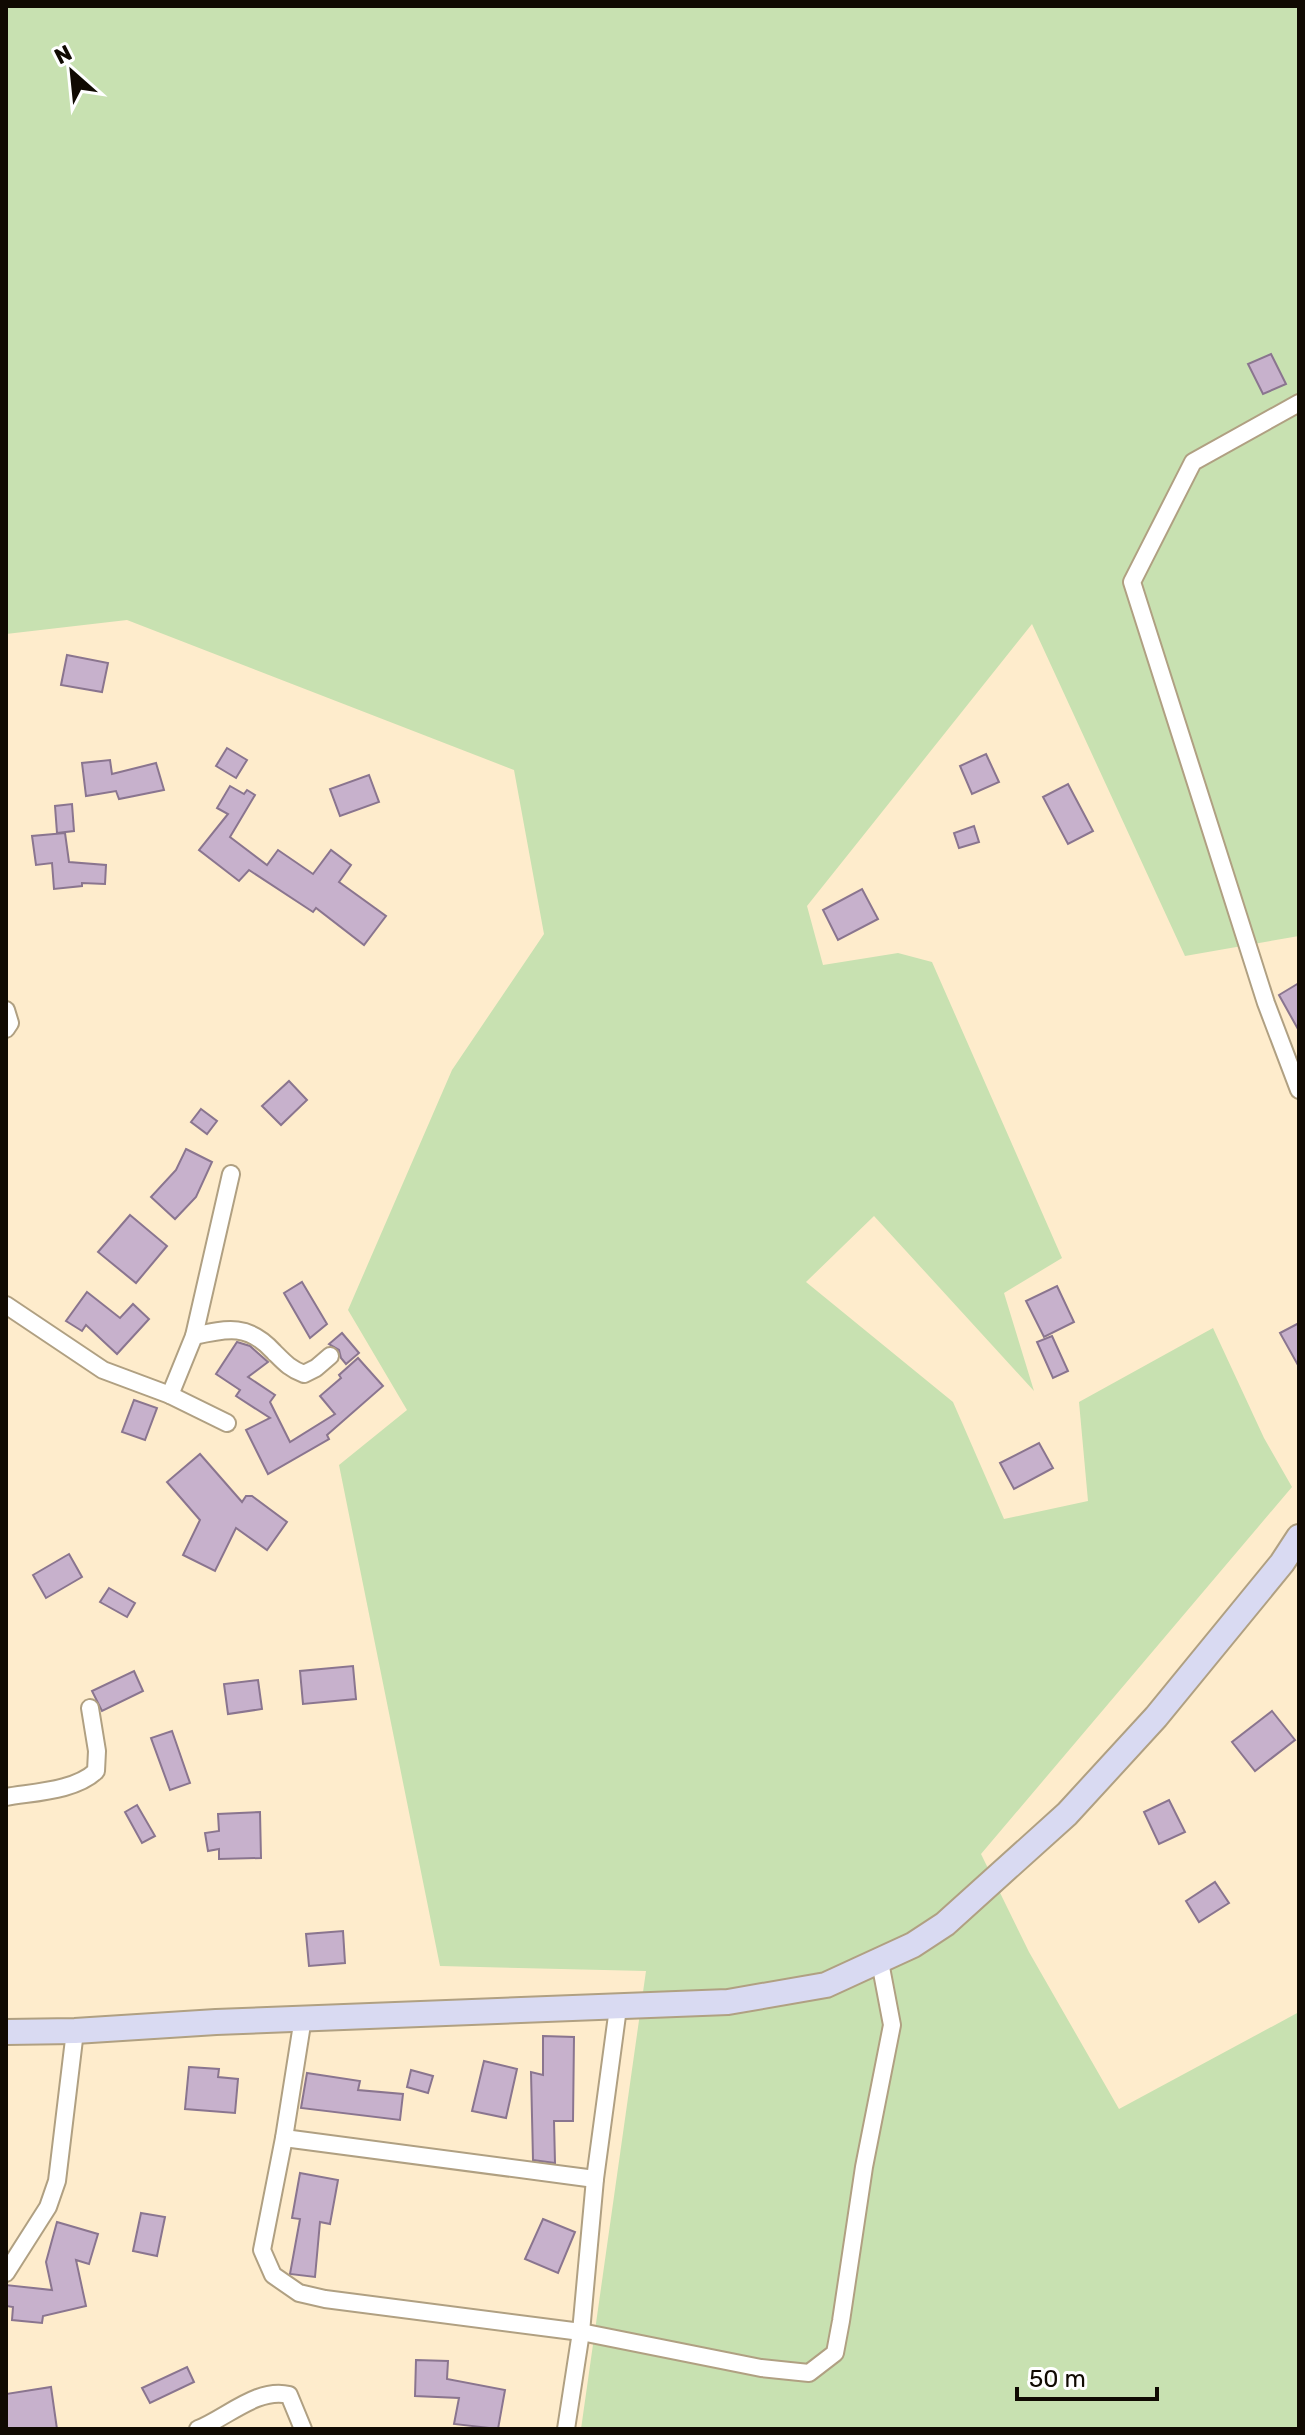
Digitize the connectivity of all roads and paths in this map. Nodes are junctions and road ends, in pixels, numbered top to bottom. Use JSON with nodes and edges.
{"nodes":[{"id":1,"x":1299,"y":403,"type":"edge"},
{"id":2,"x":6,"y":1010,"type":"edge"},
{"id":3,"x":6,"y":1029,"type":"edge"},
{"id":4,"x":1299,"y":1090,"type":"edge"},
{"id":5,"x":231,"y":1174,"type":"dead end"},
{"id":6,"x":6,"y":1305,"type":"edge"},
{"id":7,"x":194,"y":1336,"type":"junction"},
{"id":8,"x":330,"y":1356,"type":"dead end"},
{"id":9,"x":170,"y":1395,"type":"junction"},
{"id":10,"x":227,"y":1423,"type":"dead end"},
{"id":11,"x":1299,"y":1537,"type":"edge"},
{"id":12,"x":90,"y":1708,"type":"dead end"},
{"id":13,"x":6,"y":1797,"type":"edge"},
{"id":14,"x":880,"y":1962,"type":"junction"},
{"id":15,"x":618,"y":2008,"type":"junction"},
{"id":16,"x":303,"y":2018,"type":"junction"},
{"id":17,"x":75,"y":2031,"type":"junction"},
{"id":18,"x":6,"y":2032,"type":"edge"},
{"id":19,"x":284,"y":2138,"type":"junction"},
{"id":20,"x":595,"y":2179,"type":"junction"},
{"id":21,"x":6,"y":2273,"type":"edge"},
{"id":22,"x":581,"y":2332,"type":"junction"},
{"id":23,"x":209,"y":2427,"type":"edge"},
{"id":24,"x":303,"y":2429,"type":"edge"},
{"id":25,"x":566,"y":2429,"type":"edge"}],
"edges":[{"from":1,"to":4,"type":"street"},
{"from":2,"to":3,"type":"street"},
{"from":5,"to":7,"type":"street"},
{"from":6,"to":9,"type":"street"},
{"from":7,"to":8,"type":"street"},
{"from":7,"to":9,"type":"street"},
{"from":9,"to":10,"type":"street"},
{"from":11,"to":14,"type":"street"},
{"from":12,"to":13,"type":"street"},
{"from":14,"to":15,"type":"street"},
{"from":14,"to":22,"type":"street"},
{"from":15,"to":16,"type":"street"},
{"from":15,"to":20,"type":"street"},
{"from":16,"to":17,"type":"street"},
{"from":16,"to":19,"type":"street"},
{"from":17,"to":18,"type":"street"},
{"from":17,"to":21,"type":"street"},
{"from":19,"to":20,"type":"street"},
{"from":19,"to":22,"type":"street"},
{"from":20,"to":22,"type":"street"},
{"from":22,"to":25,"type":"street"},
{"from":23,"to":24,"type":"street"}]}
